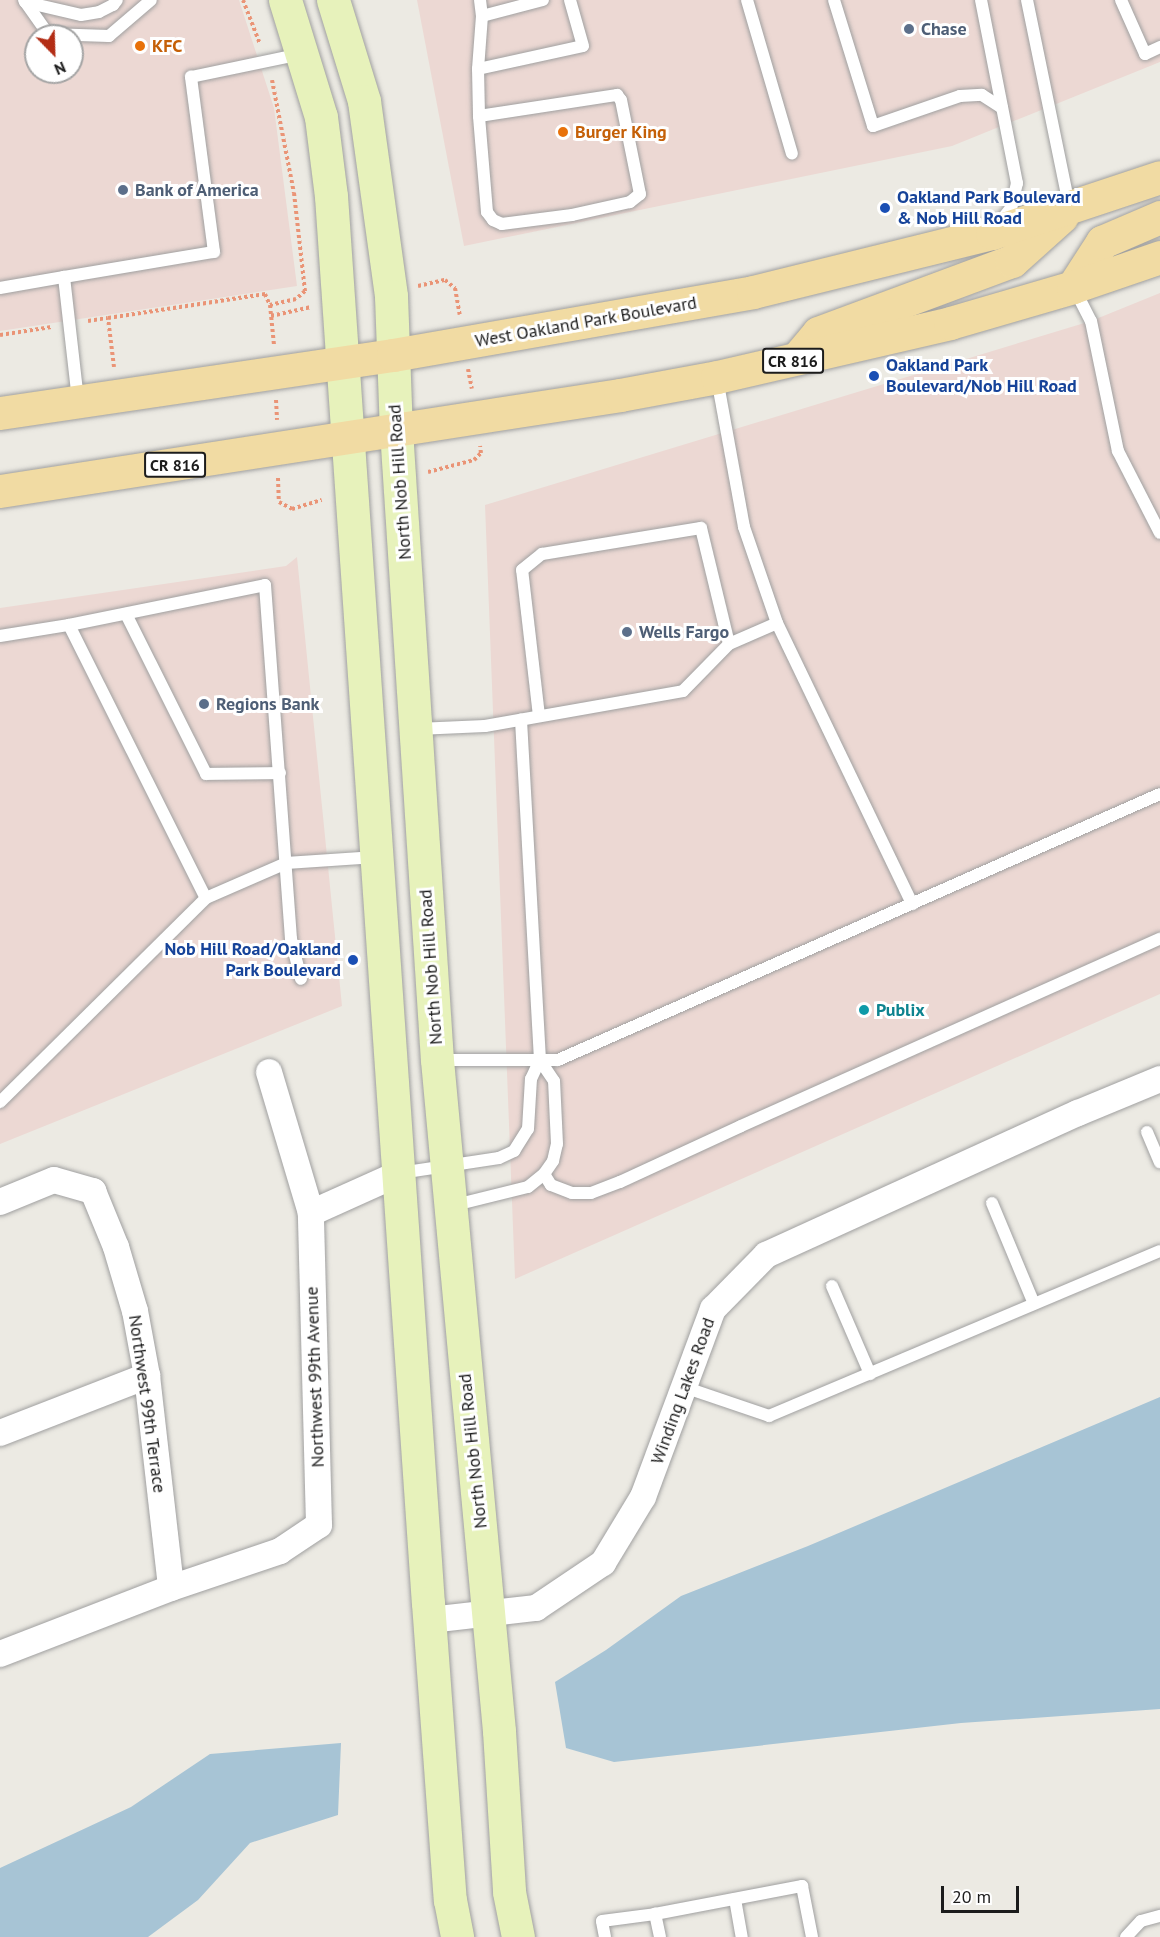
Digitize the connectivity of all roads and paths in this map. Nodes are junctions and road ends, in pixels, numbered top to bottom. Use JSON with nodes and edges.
{"nodes":[{"id":1,"x":117,"y":0,"type":"edge"},
{"id":2,"x":152,"y":0,"type":"edge"},
{"id":3,"x":243,"y":0,"type":"edge"},
{"id":4,"x":285,"y":0,"type":"edge"},
{"id":5,"x":333,"y":0,"type":"edge"},
{"id":6,"x":480,"y":0,"type":"edge"},
{"id":7,"x":543,"y":0,"type":"edge"},
{"id":8,"x":570,"y":0,"type":"edge"},
{"id":9,"x":747,"y":0,"type":"edge"},
{"id":10,"x":834,"y":0,"type":"edge"},
{"id":11,"x":981,"y":0,"type":"edge"},
{"id":12,"x":1027,"y":0,"type":"edge"},
{"id":13,"x":24,"y":1,"type":"edge"},
{"id":14,"x":1128,"y":4,"type":"edge"},
{"id":15,"x":482,"y":16,"type":"junction"},
{"id":16,"x":1160,"y":47,"type":"edge"},
{"id":17,"x":303,"y":54,"type":"junction"},
{"id":18,"x":267,"y":62,"type":"junction"},
{"id":19,"x":478,"y":69,"type":"junction"},
{"id":20,"x":1002,"y":108,"type":"junction"},
{"id":21,"x":479,"y":116,"type":"junction"},
{"id":22,"x":792,"y":154,"type":"dead end"},
{"id":23,"x":1160,"y":177,"type":"edge"},
{"id":24,"x":1070,"y":208,"type":"junction"},
{"id":25,"x":1160,"y":217,"type":"edge"},
{"id":26,"x":992,"y":232,"type":"junction"},
{"id":27,"x":1160,"y":258,"type":"edge"},
{"id":28,"x":64,"y":277,"type":"junction"},
{"id":29,"x":1073,"y":287,"type":"junction"},
{"id":30,"x":0,"y":288,"type":"edge"},
{"id":31,"x":270,"y":305,"type":"dead end"},
{"id":32,"x":393,"y":355,"type":"junction"},
{"id":33,"x":795,"y":360,"type":"junction"},
{"id":34,"x":343,"y":363,"type":"junction"},
{"id":35,"x":115,"y":370,"type":"dead end"},
{"id":36,"x":717,"y":377,"type":"junction"},
{"id":37,"x":78,"y":402,"type":"junction"},
{"id":38,"x":0,"y":413,"type":"edge"},
{"id":39,"x":396,"y":430,"type":"junction"},
{"id":40,"x":349,"y":438,"type":"junction"},
{"id":41,"x":0,"y":491,"type":"edge"},
{"id":42,"x":1160,"y":533,"type":"edge"},
{"id":43,"x":126,"y":614,"type":"junction"},
{"id":44,"x":777,"y":623,"type":"junction"},
{"id":45,"x":69,"y":625,"type":"junction"},
{"id":46,"x":0,"y":636,"type":"edge"},
{"id":47,"x":729,"y":644,"type":"junction"},
{"id":48,"x":539,"y":716,"type":"junction"},
{"id":49,"x":521,"y":720,"type":"junction"},
{"id":50,"x":416,"y":729,"type":"junction"},
{"id":51,"x":280,"y":773,"type":"junction"},
{"id":52,"x":1160,"y":794,"type":"edge"},
{"id":53,"x":378,"y":857,"type":"junction"},
{"id":54,"x":286,"y":863,"type":"junction"},
{"id":55,"x":206,"y":898,"type":"junction"},
{"id":56,"x":912,"y":904,"type":"junction"},
{"id":57,"x":1160,"y":939,"type":"edge"},
{"id":58,"x":301,"y":979,"type":"dead end"},
{"id":59,"x":437,"y":1060,"type":"junction"},
{"id":60,"x":540,"y":1060,"type":"junction"},
{"id":61,"x":269,"y":1072,"type":"dead end"},
{"id":62,"x":1160,"y":1079,"type":"edge"},
{"id":63,"x":0,"y":1102,"type":"edge"},
{"id":64,"x":1147,"y":1132,"type":"dead end"},
{"id":65,"x":1160,"y":1162,"type":"edge"},
{"id":66,"x":446,"y":1166,"type":"junction"},
{"id":67,"x":400,"y":1173,"type":"junction"},
{"id":68,"x":544,"y":1174,"type":"junction"},
{"id":69,"x":0,"y":1202,"type":"edge"},
{"id":70,"x":992,"y":1203,"type":"dead end"},
{"id":71,"x":450,"y":1206,"type":"junction"},
{"id":72,"x":310,"y":1213,"type":"junction"},
{"id":73,"x":1160,"y":1251,"type":"edge"},
{"id":74,"x":832,"y":1286,"type":"dead end"},
{"id":75,"x":1034,"y":1304,"type":"junction"},
{"id":76,"x":870,"y":1374,"type":"junction"},
{"id":77,"x":147,"y":1376,"type":"junction"},
{"id":78,"x":684,"y":1387,"type":"junction"},
{"id":79,"x":0,"y":1433,"type":"edge"},
{"id":80,"x":171,"y":1588,"type":"junction"},
{"id":81,"x":489,"y":1615,"type":"junction"},
{"id":82,"x":430,"y":1620,"type":"junction"},
{"id":83,"x":0,"y":1654,"type":"edge"},
{"id":84,"x":735,"y":1899,"type":"junction"},
{"id":85,"x":655,"y":1914,"type":"junction"},
{"id":86,"x":1160,"y":1916,"type":"edge"},
{"id":87,"x":457,"y":1937,"type":"edge"},
{"id":88,"x":518,"y":1937,"type":"edge"},
{"id":89,"x":605,"y":1937,"type":"edge"},
{"id":90,"x":660,"y":1937,"type":"edge"},
{"id":91,"x":742,"y":1937,"type":"edge"},
{"id":92,"x":812,"y":1937,"type":"edge"},
{"id":93,"x":1126,"y":1937,"type":"edge"}],
"edges":[{"from":1,"to":13,"type":"lane"},
{"from":2,"to":13,"type":"lane"},
{"from":3,"to":18,"type":"path"},
{"from":4,"to":17,"type":"main road"},
{"from":5,"to":32,"type":"main road","name":"North Nob Hill Road"},
{"from":6,"to":15,"type":"lane"},
{"from":7,"to":15,"type":"lane"},
{"from":8,"to":19,"type":"lane"},
{"from":9,"to":22,"type":"lane"},
{"from":10,"to":20,"type":"lane"},
{"from":11,"to":20,"type":"lane"},
{"from":12,"to":24,"type":"lane"},
{"from":14,"to":16,"type":"lane"},
{"from":15,"to":19,"type":"lane"},
{"from":17,"to":18,"type":"lane"},
{"from":17,"to":34,"type":"main road"},
{"from":18,"to":28,"type":"lane"},
{"from":19,"to":21,"type":"lane"},
{"from":20,"to":26,"type":"lane"},
{"from":21,"to":21,"type":"lane"},
{"from":23,"to":24,"type":"main road","name":"West Oakland Park Boulevard"},
{"from":24,"to":26,"type":"main road","name":"West Oakland Park Boulevard"},
{"from":24,"to":33,"type":"main road"},
{"from":25,"to":29,"type":"main road"},
{"from":26,"to":32,"type":"main road","name":"West Oakland Park Boulevard"},
{"from":27,"to":29,"type":"main road","number":"CR 816"},
{"from":28,"to":30,"type":"lane"},
{"from":28,"to":37,"type":"lane"},
{"from":29,"to":33,"type":"main road","number":"CR 816"},
{"from":29,"to":42,"type":"lane"},
{"from":31,"to":35,"type":"path"},
{"from":32,"to":34,"type":"main road","name":"West Oakland Park Boulevard"},
{"from":32,"to":39,"type":"main road","name":"North Nob Hill Road"},
{"from":33,"to":36,"type":"main road","number":"CR 816"},
{"from":34,"to":37,"type":"main road","name":"West Oakland Park Boulevard"},
{"from":34,"to":40,"type":"main road"},
{"from":36,"to":39,"type":"main road","number":"CR 816"},
{"from":36,"to":44,"type":"lane"},
{"from":37,"to":38,"type":"main road","name":"West Oakland Park Boulevard"},
{"from":39,"to":40,"type":"main road","number":"CR 816"},
{"from":39,"to":50,"type":"main road","name":"North Nob Hill Road"},
{"from":40,"to":41,"type":"main road","number":"CR 816"},
{"from":40,"to":53,"type":"main road"},
{"from":43,"to":45,"type":"lane"},
{"from":43,"to":51,"type":"lane"},
{"from":43,"to":51,"type":"lane"},
{"from":44,"to":47,"type":"lane"},
{"from":44,"to":56,"type":"lane"},
{"from":45,"to":46,"type":"lane"},
{"from":45,"to":55,"type":"lane"},
{"from":47,"to":48,"type":"lane"},
{"from":47,"to":48,"type":"lane"},
{"from":48,"to":49,"type":"lane"},
{"from":49,"to":50,"type":"lane"},
{"from":49,"to":60,"type":"lane"},
{"from":50,"to":59,"type":"main road","name":"North Nob Hill Road"},
{"from":51,"to":54,"type":"lane"},
{"from":52,"to":56,"type":"lane"},
{"from":53,"to":54,"type":"lane"},
{"from":53,"to":67,"type":"main road"},
{"from":54,"to":55,"type":"lane"},
{"from":54,"to":58,"type":"lane"},
{"from":55,"to":63,"type":"lane"},
{"from":56,"to":60,"type":"lane"},
{"from":57,"to":68,"type":"lane"},
{"from":59,"to":60,"type":"lane"},
{"from":59,"to":66,"type":"main road","name":"North Nob Hill Road"},
{"from":60,"to":66,"type":"lane"},
{"from":60,"to":68,"type":"lane"},
{"from":61,"to":72,"type":"street","name":"Northwest 99th Avenue"},
{"from":62,"to":78,"type":"street","name":"Winding Lakes Road"},
{"from":64,"to":65,"type":"lane"},
{"from":66,"to":67,"type":"lane"},
{"from":66,"to":71,"type":"main road","name":"North Nob Hill Road"},
{"from":67,"to":72,"type":"street"},
{"from":67,"to":82,"type":"main road"},
{"from":68,"to":71,"type":"lane"},
{"from":69,"to":77,"type":"street","name":"Northwest 99th Terrace"},
{"from":70,"to":75,"type":"lane"},
{"from":71,"to":81,"type":"main road","name":"North Nob Hill Road"},
{"from":72,"to":80,"type":"street","name":"Northwest 99th Avenue"},
{"from":73,"to":75,"type":"lane"},
{"from":74,"to":76,"type":"lane"},
{"from":75,"to":76,"type":"lane"},
{"from":76,"to":78,"type":"lane"},
{"from":77,"to":79,"type":"street"},
{"from":77,"to":80,"type":"street","name":"Northwest 99th Terrace"},
{"from":78,"to":81,"type":"street","name":"Winding Lakes Road"},
{"from":80,"to":83,"type":"street"},
{"from":81,"to":82,"type":"street","name":"Winding Lakes Road"},
{"from":81,"to":88,"type":"main road","name":"North Nob Hill Road"},
{"from":82,"to":87,"type":"main road"},
{"from":84,"to":85,"type":"lane"},
{"from":84,"to":91,"type":"lane"},
{"from":84,"to":92,"type":"lane"},
{"from":85,"to":89,"type":"lane"},
{"from":85,"to":90,"type":"lane"},
{"from":86,"to":93,"type":"lane"}]}
